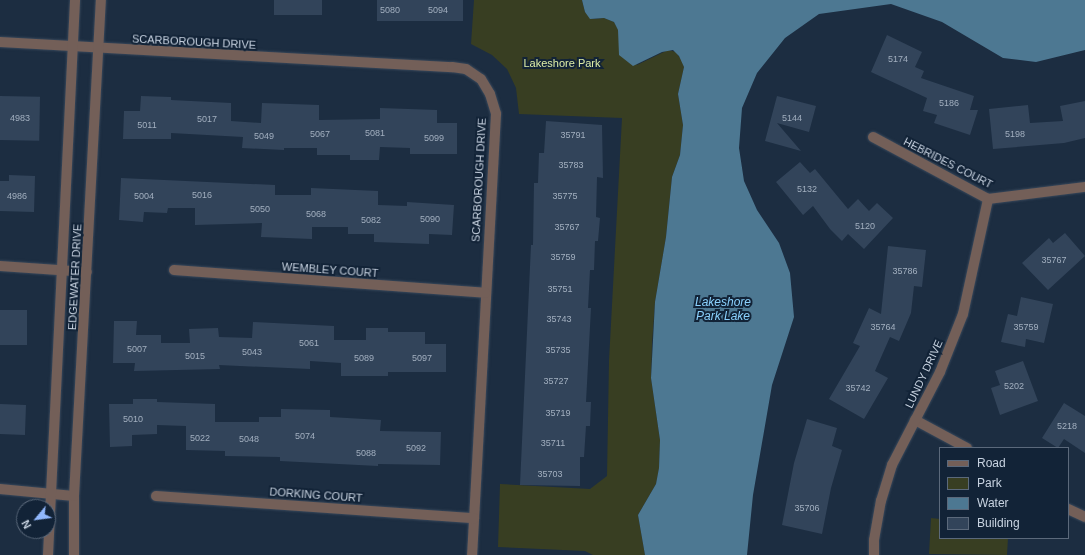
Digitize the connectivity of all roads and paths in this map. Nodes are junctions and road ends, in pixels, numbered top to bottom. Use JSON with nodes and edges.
{"nodes":[{"id":1,"x":75,"y":0,"type":"edge"},
{"id":2,"x":101,"y":0,"type":"edge"},
{"id":3,"x":0,"y":42,"type":"edge"},
{"id":4,"x":71,"y":46,"type":"junction"},
{"id":5,"x":98,"y":49,"type":"junction"},
{"id":6,"x":873,"y":137,"type":"dead end"},
{"id":7,"x":1085,"y":187,"type":"edge"},
{"id":8,"x":988,"y":199,"type":"junction"},
{"id":9,"x":0,"y":266,"type":"edge"},
{"id":10,"x":64,"y":270,"type":"junction"},
{"id":11,"x":174,"y":270,"type":"dead end"},
{"id":12,"x":87,"y":272,"type":"junction"},
{"id":13,"x":485,"y":293,"type":"junction"},
{"id":14,"x":915,"y":420,"type":"junction"},
{"id":15,"x":965,"y":447,"type":"edge"},
{"id":16,"x":0,"y":489,"type":"edge"},
{"id":17,"x":50,"y":494,"type":"junction"},
{"id":18,"x":74,"y":496,"type":"junction"},
{"id":19,"x":156,"y":496,"type":"dead end"},
{"id":20,"x":1069,"y":509,"type":"edge"},
{"id":21,"x":1085,"y":517,"type":"edge"},
{"id":22,"x":474,"y":518,"type":"junction"},
{"id":23,"x":48,"y":555,"type":"edge"},
{"id":24,"x":74,"y":555,"type":"edge"},
{"id":25,"x":472,"y":555,"type":"edge"},
{"id":26,"x":874,"y":555,"type":"edge"}],
"edges":[{"from":1,"to":4,"type":"street","name":"EDGEWATER DRIVE"},
{"from":2,"to":5,"type":"street","name":"EDGEWATER DRIVE"},
{"from":3,"to":4,"type":"street","name":"SCARBOROUGH DRIVE"},
{"from":4,"to":5,"type":"street","name":"SCARBOROUGH DRIVE"},
{"from":4,"to":10,"type":"street","name":"EDGEWATER DRIVE"},
{"from":5,"to":12,"type":"street","name":"EDGEWATER DRIVE"},
{"from":5,"to":13,"type":"street","name":"SCARBOROUGH DRIVE"},
{"from":6,"to":8,"type":"street","name":"HEBRIDES COURT"},
{"from":7,"to":8,"type":"street","name":"HEBRIDES COURT"},
{"from":8,"to":14,"type":"street","name":"LUNDY DRIVE"},
{"from":9,"to":10,"type":"street"},
{"from":10,"to":12,"type":"street"},
{"from":10,"to":17,"type":"street","name":"EDGEWATER DRIVE"},
{"from":11,"to":13,"type":"street","name":"WEMBLEY COURT"},
{"from":12,"to":18,"type":"street","name":"EDGEWATER DRIVE"},
{"from":13,"to":22,"type":"street","name":"SCARBOROUGH DRIVE"},
{"from":14,"to":15,"type":"street"},
{"from":14,"to":26,"type":"street","name":"LUNDY DRIVE"},
{"from":16,"to":17,"type":"street"},
{"from":17,"to":18,"type":"street"},
{"from":17,"to":23,"type":"street","name":"EDGEWATER DRIVE"},
{"from":18,"to":24,"type":"street","name":"EDGEWATER DRIVE"},
{"from":19,"to":22,"type":"street","name":"DORKING COURT"},
{"from":20,"to":21,"type":"street"},
{"from":22,"to":25,"type":"street","name":"SCARBOROUGH DRIVE"}]}
